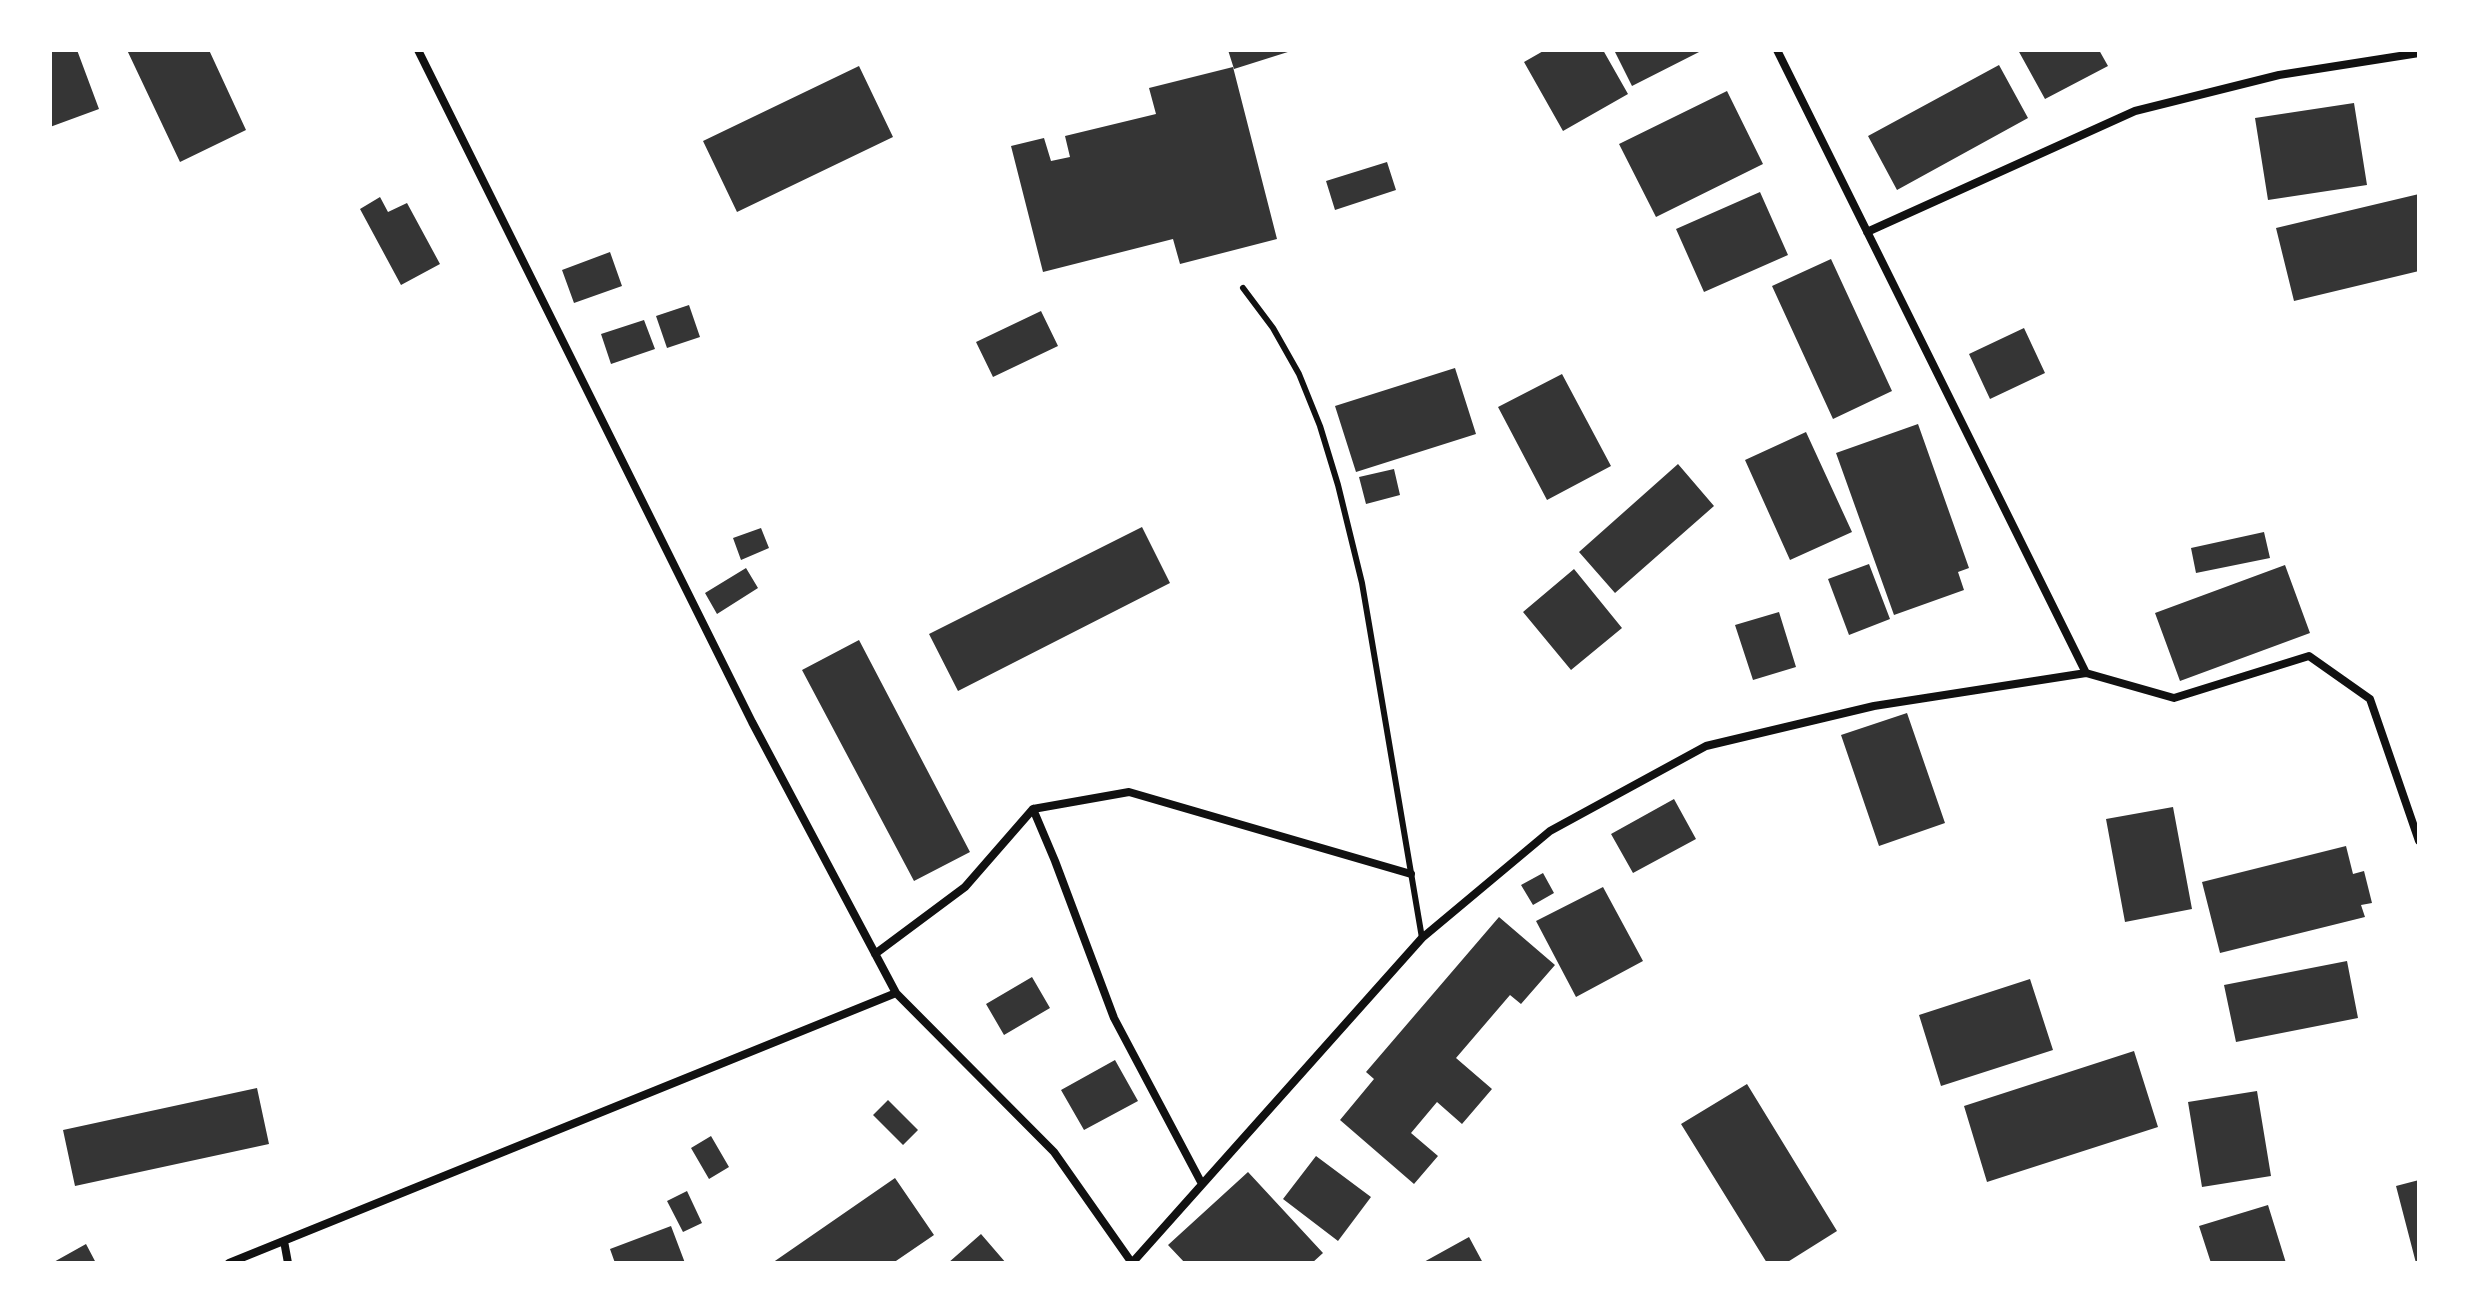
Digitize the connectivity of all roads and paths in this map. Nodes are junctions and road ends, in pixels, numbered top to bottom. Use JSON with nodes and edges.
{"nodes":[{"id":1,"x":418,"y":50,"type":"edge"},
{"id":2,"x":1777,"y":50,"type":"edge"},
{"id":3,"x":2419,"y":53,"type":"edge"},
{"id":4,"x":1867,"y":232,"type":"junction"},
{"id":5,"x":1243,"y":288,"type":"dead end"},
{"id":6,"x":2086,"y":673,"type":"junction"},
{"id":7,"x":1033,"y":809,"type":"junction"},
{"id":8,"x":2419,"y":841,"type":"edge"},
{"id":9,"x":1411,"y":874,"type":"junction"},
{"id":10,"x":1422,"y":938,"type":"junction"},
{"id":11,"x":875,"y":954,"type":"junction"},
{"id":12,"x":896,"y":993,"type":"junction"},
{"id":13,"x":1202,"y":1184,"type":"junction"},
{"id":14,"x":284,"y":1241,"type":"junction"},
{"id":15,"x":229,"y":1263,"type":"edge"},
{"id":16,"x":288,"y":1263,"type":"edge"},
{"id":17,"x":1132,"y":1263,"type":"edge"}],
"edges":[{"from":1,"to":11,"type":"street"},
{"from":2,"to":4,"type":"street"},
{"from":3,"to":4,"type":"street"},
{"from":4,"to":6,"type":"street"},
{"from":5,"to":9,"type":"lane"},
{"from":6,"to":8,"type":"street"},
{"from":6,"to":10,"type":"street"},
{"from":7,"to":9,"type":"street"},
{"from":7,"to":11,"type":"street"},
{"from":7,"to":13,"type":"street"},
{"from":9,"to":10,"type":"lane"},
{"from":10,"to":13,"type":"street"},
{"from":11,"to":12,"type":"street"},
{"from":12,"to":14,"type":"street"},
{"from":12,"to":17,"type":"street"},
{"from":13,"to":17,"type":"street"},
{"from":14,"to":15,"type":"street"},
{"from":14,"to":16,"type":"street"}]}
